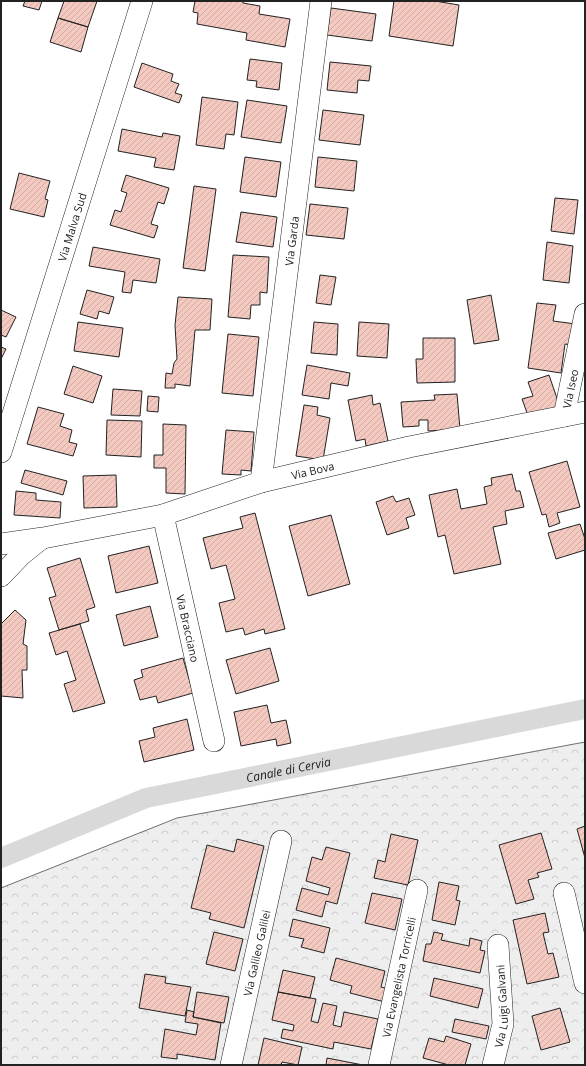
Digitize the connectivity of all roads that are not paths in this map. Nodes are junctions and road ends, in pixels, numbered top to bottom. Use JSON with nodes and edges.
{"nodes":[{"id":1,"x":142,"y":1,"type":"edge"},
{"id":2,"x":321,"y":1,"type":"edge"},
{"id":3,"x":585,"y":314,"type":"edge"},
{"id":4,"x":585,"y":412,"type":"edge"},
{"id":5,"x":564,"y":416,"type":"junction"},
{"id":6,"x":1,"y":452,"type":"edge"},
{"id":7,"x":261,"y":482,"type":"junction"},
{"id":8,"x":162,"y":515,"type":"junction"},
{"id":9,"x":43,"y":538,"type":"junction"},
{"id":10,"x":1,"y":544,"type":"edge"},
{"id":11,"x":1,"y":554,"type":"edge"},
{"id":12,"x":1,"y":575,"type":"edge"},
{"id":13,"x":214,"y":742,"type":"dead end"},
{"id":14,"x":281,"y":841,"type":"dead end"},
{"id":15,"x":417,"y":890,"type":"dead end"},
{"id":16,"x":564,"y":893,"type":"dead end"},
{"id":17,"x":498,"y":946,"type":"dead end"},
{"id":18,"x":585,"y":983,"type":"edge"},
{"id":19,"x":231,"y":1065,"type":"edge"},
{"id":20,"x":379,"y":1065,"type":"edge"},
{"id":21,"x":493,"y":1065,"type":"edge"}],
"edges":[{"from":1,"to":6,"type":"street","name":"Via Malva Sud"},
{"from":2,"to":7,"type":"street","name":"Via Garda"},
{"from":3,"to":5,"type":"street","name":"Via Iseo"},
{"from":4,"to":5,"type":"street","name":"Via Bova"},
{"from":5,"to":7,"type":"street","name":"Via Bova"},
{"from":7,"to":8,"type":"street","name":"Via Bova"},
{"from":8,"to":9,"type":"street","name":"Via Bova"},
{"from":8,"to":13,"type":"street","name":"Via Bracciano"},
{"from":9,"to":10,"type":"street","name":"Via Bova"},
{"from":9,"to":12,"type":"street","name":"Via Bova"},
{"from":11,"to":12,"type":"street"},
{"from":14,"to":19,"type":"street","name":"Via Galileo Galilei"},
{"from":15,"to":20,"type":"street","name":"Via Evangelista Torricelli"},
{"from":16,"to":18,"type":"street"},
{"from":17,"to":21,"type":"street","name":"Via Luigi Galvani"}]}
